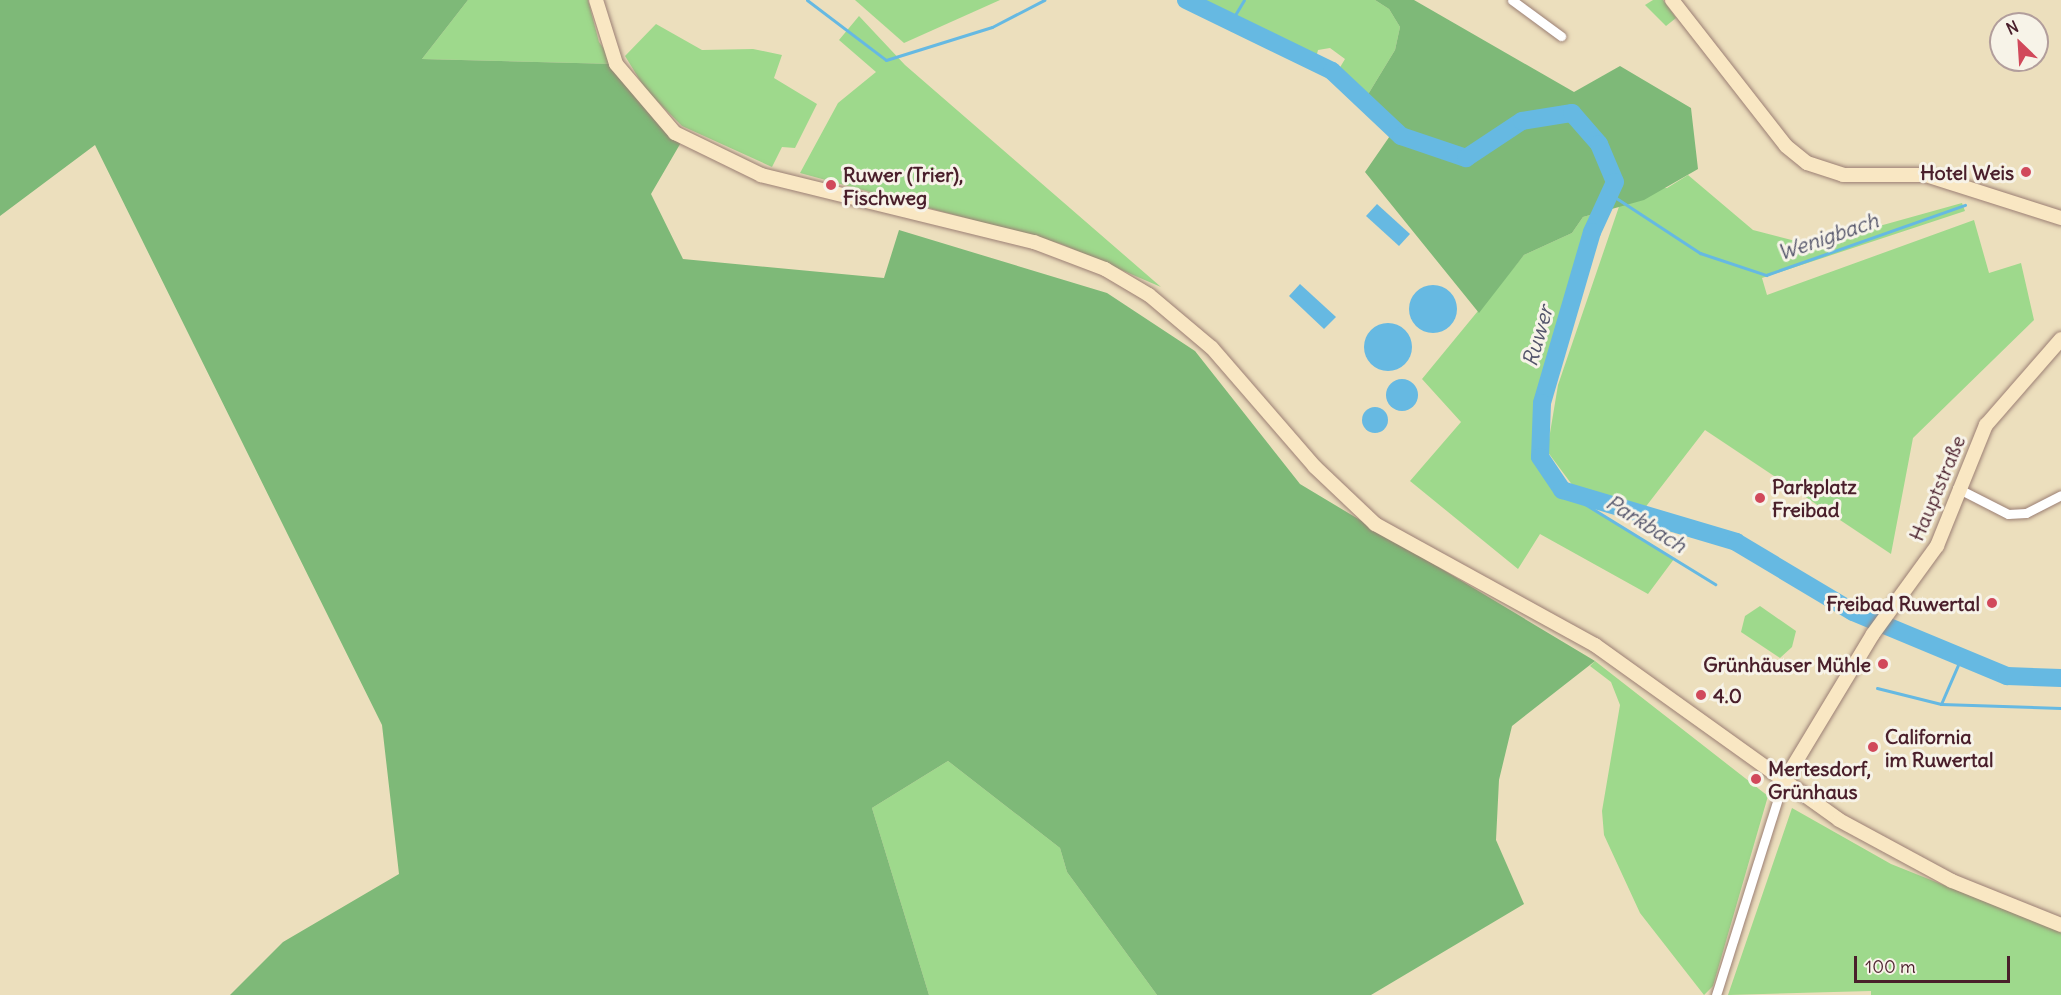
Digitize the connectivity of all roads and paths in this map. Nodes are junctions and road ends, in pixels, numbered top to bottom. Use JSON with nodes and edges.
{"nodes":[{"id":1,"x":596,"y":0,"type":"edge"},
{"id":2,"x":1512,"y":0,"type":"edge"},
{"id":3,"x":1672,"y":0,"type":"edge"},
{"id":4,"x":1561,"y":36,"type":"dead end"},
{"id":5,"x":2061,"y":218,"type":"edge"},
{"id":6,"x":2061,"y":339,"type":"edge"},
{"id":7,"x":1957,"y":488,"type":"junction"},
{"id":8,"x":2061,"y":495,"type":"edge"},
{"id":9,"x":1783,"y":783,"type":"junction"},
{"id":10,"x":2061,"y":925,"type":"edge"},
{"id":11,"x":1716,"y":995,"type":"edge"}],
"edges":[{"from":1,"to":9,"type":"main road"},
{"from":2,"to":4,"type":"street"},
{"from":3,"to":5,"type":"main road"},
{"from":6,"to":7,"type":"main road","name":"Hauptstraße"},
{"from":7,"to":8,"type":"street"},
{"from":7,"to":9,"type":"main road","name":"Hauptstraße"},
{"from":9,"to":10,"type":"main road"},
{"from":9,"to":11,"type":"street"}]}
